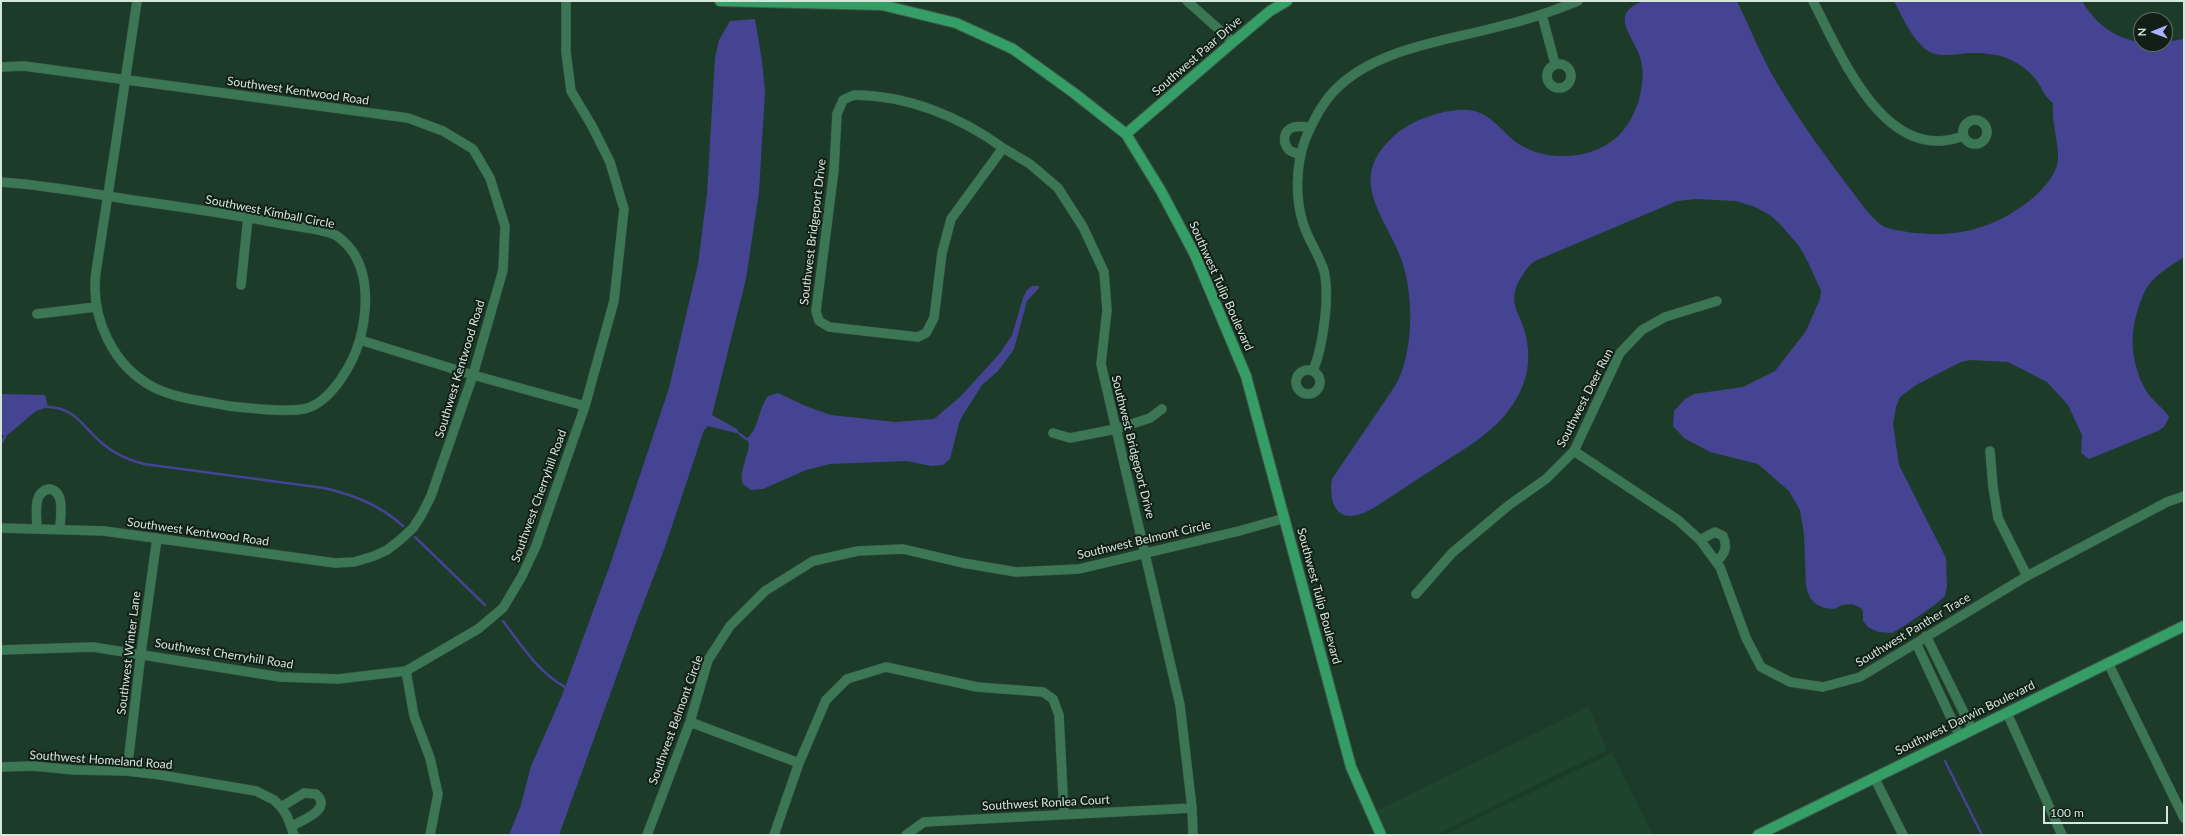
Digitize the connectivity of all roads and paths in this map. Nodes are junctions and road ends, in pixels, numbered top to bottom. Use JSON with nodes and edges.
{"nodes":[{"id":1,"x":136,"y":1,"type":"edge"},
{"id":2,"x":566,"y":1,"type":"edge"},
{"id":3,"x":720,"y":1,"type":"edge"},
{"id":4,"x":1187,"y":1,"type":"edge"},
{"id":5,"x":1287,"y":1,"type":"edge"},
{"id":6,"x":1578,"y":1,"type":"edge"},
{"id":7,"x":1813,"y":1,"type":"edge"},
{"id":8,"x":1542,"y":15,"type":"junction"},
{"id":9,"x":1233,"y":42,"type":"junction"},
{"id":10,"x":1555,"y":64,"type":"dead end"},
{"id":11,"x":1,"y":67,"type":"edge"},
{"id":12,"x":126,"y":79,"type":"junction"},
{"id":13,"x":1310,"y":127,"type":"junction"},
{"id":14,"x":1126,"y":134,"type":"junction"},
{"id":15,"x":1963,"y":136,"type":"dead end"},
{"id":16,"x":1003,"y":148,"type":"junction"},
{"id":17,"x":1301,"y":155,"type":"junction"},
{"id":18,"x":1,"y":182,"type":"edge"},
{"id":19,"x":108,"y":196,"type":"junction"},
{"id":20,"x":248,"y":217,"type":"junction"},
{"id":21,"x":241,"y":285,"type":"dead end"},
{"id":22,"x":1717,"y":301,"type":"dead end"},
{"id":23,"x":96,"y":308,"type":"junction"},
{"id":24,"x":37,"y":314,"type":"dead end"},
{"id":25,"x":360,"y":340,"type":"junction"},
{"id":26,"x":1313,"y":371,"type":"dead end"},
{"id":27,"x":473,"y":375,"type":"junction"},
{"id":28,"x":585,"y":406,"type":"junction"},
{"id":29,"x":1162,"y":409,"type":"dead end"},
{"id":30,"x":1116,"y":428,"type":"junction"},
{"id":31,"x":1054,"y":433,"type":"dead end"},
{"id":32,"x":1574,"y":451,"type":"junction"},
{"id":33,"x":1990,"y":451,"type":"dead end"},
{"id":34,"x":2184,"y":496,"type":"edge"},
{"id":35,"x":1285,"y":518,"type":"junction"},
{"id":36,"x":1,"y":528,"type":"edge"},
{"id":37,"x":37,"y":528,"type":"junction"},
{"id":38,"x":60,"y":529,"type":"junction"},
{"id":39,"x":157,"y":538,"type":"junction"},
{"id":40,"x":1700,"y":540,"type":"junction"},
{"id":41,"x":1146,"y":552,"type":"junction"},
{"id":42,"x":1716,"y":562,"type":"junction"},
{"id":43,"x":2027,"y":576,"type":"junction"},
{"id":44,"x":1416,"y":594,"type":"dead end"},
{"id":45,"x":2184,"y":626,"type":"edge"},
{"id":46,"x":1926,"y":636,"type":"junction"},
{"id":47,"x":1916,"y":643,"type":"junction"},
{"id":48,"x":1,"y":650,"type":"edge"},
{"id":49,"x":141,"y":653,"type":"junction"},
{"id":50,"x":2108,"y":663,"type":"junction"},
{"id":51,"x":406,"y":671,"type":"junction"},
{"id":52,"x":1945,"y":676,"type":"junction"},
{"id":53,"x":1935,"y":681,"type":"junction"},
{"id":54,"x":2007,"y":713,"type":"junction"},
{"id":55,"x":690,"y":722,"type":"junction"},
{"id":56,"x":1972,"y":729,"type":"junction"},
{"id":57,"x":1959,"y":735,"type":"junction"},
{"id":58,"x":799,"y":763,"type":"junction"},
{"id":59,"x":1,"y":767,"type":"edge"},
{"id":60,"x":127,"y":771,"type":"junction"},
{"id":61,"x":1874,"y":777,"type":"junction"},
{"id":62,"x":281,"y":807,"type":"junction"},
{"id":63,"x":1192,"y":808,"type":"junction"},
{"id":64,"x":1064,"y":814,"type":"junction"},
{"id":65,"x":2184,"y":818,"type":"edge"},
{"id":66,"x":293,"y":831,"type":"edge"},
{"id":67,"x":430,"y":835,"type":"edge"},
{"id":68,"x":647,"y":835,"type":"edge"},
{"id":69,"x":774,"y":835,"type":"edge"},
{"id":70,"x":906,"y":835,"type":"edge"},
{"id":71,"x":1192,"y":835,"type":"edge"},
{"id":72,"x":1381,"y":835,"type":"edge"},
{"id":73,"x":1758,"y":835,"type":"edge"},
{"id":74,"x":1903,"y":835,"type":"edge"},
{"id":75,"x":2062,"y":835,"type":"edge"}],
"edges":[{"from":1,"to":12,"type":"street","name":"Southwest Kimball Circle"},
{"from":2,"to":28,"type":"street","name":"Southwest Cherryhill Road"},
{"from":3,"to":14,"type":"street","name":"Southwest Tulip Boulevard"},
{"from":4,"to":9,"type":"street"},
{"from":5,"to":9,"type":"street","name":"Southwest Paar Drive"},
{"from":6,"to":8,"type":"street"},
{"from":7,"to":15,"type":"street"},
{"from":8,"to":10,"type":"street"},
{"from":8,"to":13,"type":"street"},
{"from":9,"to":14,"type":"street","name":"Southwest Paar Drive"},
{"from":11,"to":12,"type":"street"},
{"from":12,"to":19,"type":"street","name":"Southwest Kimball Circle"},
{"from":12,"to":27,"type":"street","name":"Southwest Kentwood Road"},
{"from":13,"to":17,"type":"street"},
{"from":13,"to":17,"type":"street"},
{"from":14,"to":35,"type":"street","name":"Southwest Tulip Boulevard"},
{"from":16,"to":16,"type":"street","name":"Southwest Bridgeport Drive"},
{"from":16,"to":30,"type":"street","name":"Southwest Bridgeport Drive"},
{"from":17,"to":26,"type":"street"},
{"from":18,"to":19,"type":"street"},
{"from":19,"to":20,"type":"street","name":"Southwest Kimball Circle"},
{"from":19,"to":23,"type":"street","name":"Southwest Kimball Circle"},
{"from":20,"to":21,"type":"street"},
{"from":20,"to":25,"type":"street","name":"Southwest Kimball Circle"},
{"from":22,"to":32,"type":"street","name":"Southwest Deer Run"},
{"from":23,"to":24,"type":"street"},
{"from":23,"to":25,"type":"street","name":"Southwest Kimball Circle"},
{"from":25,"to":27,"type":"street"},
{"from":27,"to":28,"type":"street"},
{"from":27,"to":39,"type":"street","name":"Southwest Kentwood Road"},
{"from":28,"to":51,"type":"street","name":"Southwest Cherryhill Road"},
{"from":29,"to":30,"type":"street"},
{"from":30,"to":31,"type":"street"},
{"from":30,"to":41,"type":"street","name":"Southwest Bridgeport Drive"},
{"from":32,"to":40,"type":"street","name":"Southwest Panther Trace"},
{"from":32,"to":44,"type":"street","name":"Southwest Deer Run"},
{"from":33,"to":43,"type":"street"},
{"from":34,"to":43,"type":"street","name":"Southwest Panther Trace"},
{"from":35,"to":41,"type":"street","name":"Southwest Belmont Circle"},
{"from":35,"to":72,"type":"street","name":"Southwest Tulip Boulevard"},
{"from":36,"to":37,"type":"street","name":"Southwest Kentwood Road"},
{"from":37,"to":38,"type":"street","name":"Southwest Kentwood Road"},
{"from":37,"to":38,"type":"street"},
{"from":38,"to":39,"type":"street","name":"Southwest Kentwood Road"},
{"from":39,"to":49,"type":"street","name":"Southwest Winter Lane"},
{"from":40,"to":42,"type":"street","name":"Southwest Panther Trace"},
{"from":40,"to":42,"type":"street"},
{"from":41,"to":55,"type":"street","name":"Southwest Belmont Circle"},
{"from":41,"to":63,"type":"street","name":"Southwest Bridgeport Drive"},
{"from":42,"to":47,"type":"street","name":"Southwest Panther Trace"},
{"from":43,"to":46,"type":"street","name":"Southwest Panther Trace"},
{"from":45,"to":50,"type":"street","name":"Southwest Darwin Boulevard"},
{"from":46,"to":47,"type":"street","name":"Southwest Panther Trace"},
{"from":46,"to":52,"type":"street"},
{"from":47,"to":53,"type":"street"},
{"from":48,"to":49,"type":"street","name":"Southwest Cherryhill Road"},
{"from":49,"to":51,"type":"street","name":"Southwest Cherryhill Road"},
{"from":49,"to":60,"type":"street","name":"Southwest Winter Lane"},
{"from":50,"to":54,"type":"street","name":"Southwest Darwin Boulevard"},
{"from":50,"to":65,"type":"street"},
{"from":51,"to":67,"type":"street"},
{"from":52,"to":53,"type":"street"},
{"from":52,"to":56,"type":"street"},
{"from":53,"to":57,"type":"street"},
{"from":54,"to":56,"type":"street","name":"Southwest Darwin Boulevard"},
{"from":54,"to":75,"type":"street"},
{"from":55,"to":58,"type":"street"},
{"from":55,"to":68,"type":"street","name":"Southwest Belmont Circle"},
{"from":56,"to":57,"type":"street","name":"Southwest Darwin Boulevard"},
{"from":57,"to":61,"type":"street","name":"Southwest Darwin Boulevard"},
{"from":58,"to":64,"type":"street"},
{"from":58,"to":69,"type":"street"},
{"from":59,"to":60,"type":"street","name":"Southwest Homeland Road"},
{"from":60,"to":62,"type":"street","name":"Southwest Homeland Road"},
{"from":61,"to":73,"type":"street","name":"Southwest Darwin Boulevard"},
{"from":61,"to":74,"type":"street"},
{"from":62,"to":66,"type":"street","name":"Southwest Homeland Road"},
{"from":62,"to":66,"type":"street"},
{"from":63,"to":64,"type":"street","name":"Southwest Ronlea Court"},
{"from":63,"to":71,"type":"street","name":"Southwest Bridgeport Drive"},
{"from":64,"to":70,"type":"street","name":"Southwest Ronlea Court"}]}
